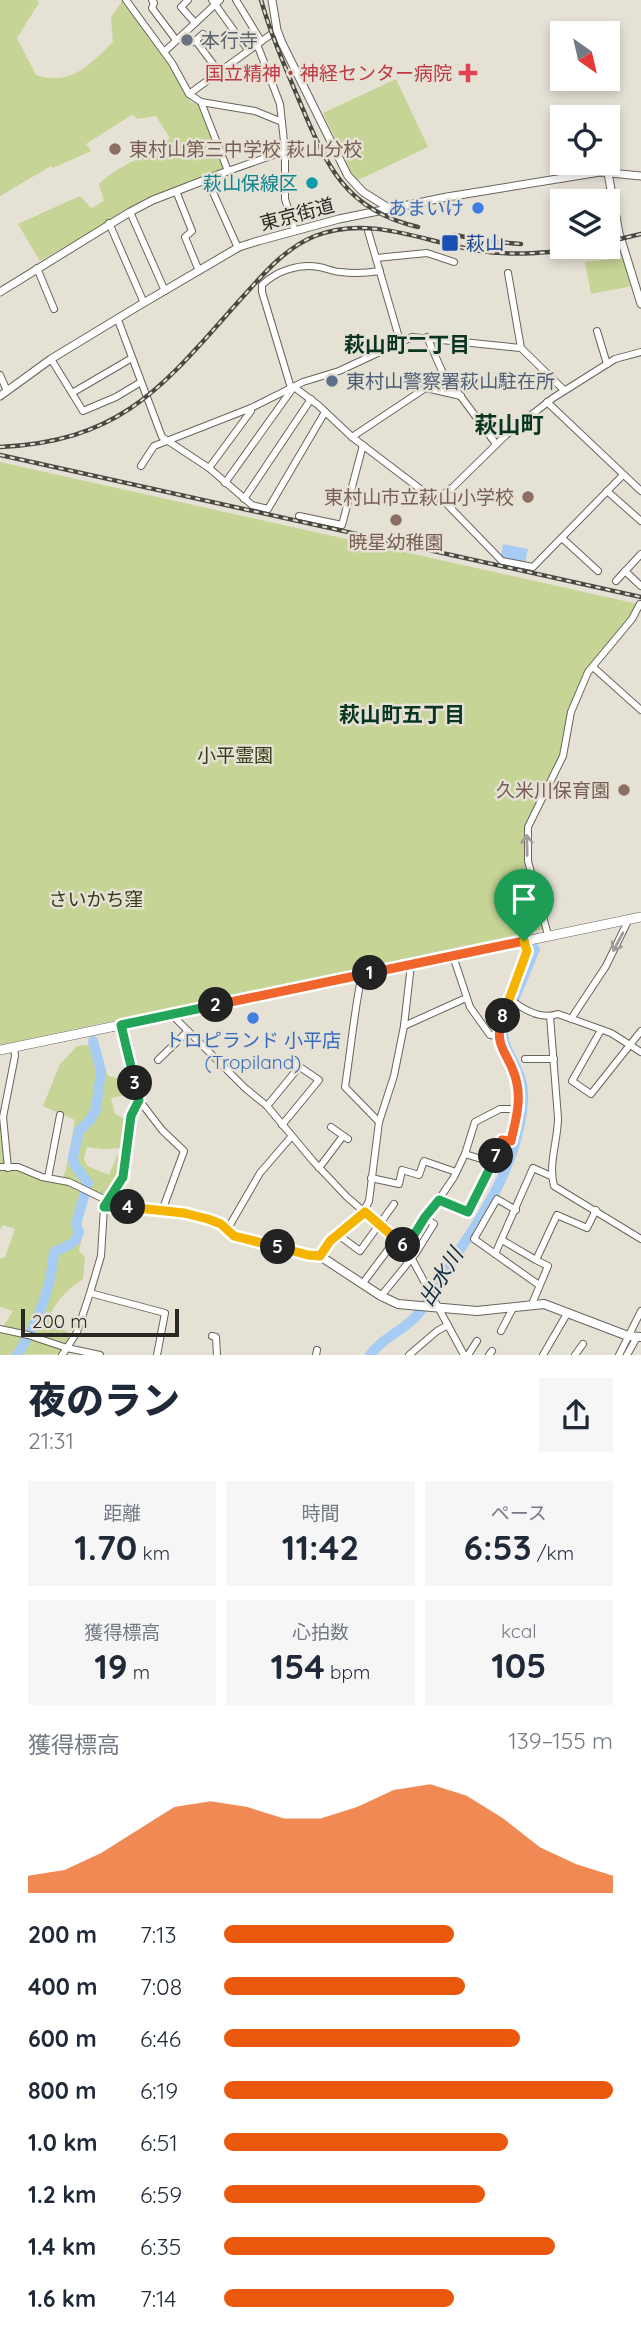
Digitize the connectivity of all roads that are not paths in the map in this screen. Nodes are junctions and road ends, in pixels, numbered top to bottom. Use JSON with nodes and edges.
{"nodes":[{"id":1,"x":126,"y":0,"type":"edge"},
{"id":2,"x":152,"y":0,"type":"edge"},
{"id":3,"x":236,"y":0,"type":"edge"},
{"id":4,"x":272,"y":0,"type":"edge"},
{"id":5,"x":186,"y":1,"type":"edge"},
{"id":6,"x":216,"y":1,"type":"edge"},
{"id":7,"x":195,"y":23,"type":"junction"},
{"id":8,"x":277,"y":30,"type":"junction"},
{"id":9,"x":203,"y":34,"type":"dead end"},
{"id":10,"x":176,"y":40,"type":"junction"},
{"id":11,"x":259,"y":42,"type":"junction"},
{"id":12,"x":248,"y":50,"type":"junction"},
{"id":13,"x":164,"y":52,"type":"junction"},
{"id":14,"x":216,"y":74,"type":"junction"},
{"id":15,"x":189,"y":94,"type":"junction"},
{"id":16,"x":201,"y":102,"type":"junction"},
{"id":17,"x":282,"y":122,"type":"junction"},
{"id":18,"x":285,"y":151,"type":"junction"},
{"id":19,"x":228,"y":171,"type":"junction"},
{"id":20,"x":620,"y":174,"type":"edge"},
{"id":21,"x":594,"y":175,"type":"edge"},
{"id":22,"x":607,"y":175,"type":"edge"},
{"id":23,"x":641,"y":176,"type":"edge"},
{"id":24,"x":207,"y":179,"type":"junction"},
{"id":25,"x":176,"y":191,"type":"junction"},
{"id":26,"x":388,"y":207,"type":"junction"},
{"id":27,"x":130,"y":212,"type":"junction"},
{"id":28,"x":108,"y":223,"type":"junction"},
{"id":29,"x":295,"y":231,"type":"junction"},
{"id":30,"x":368,"y":231,"type":"dead end"},
{"id":31,"x":237,"y":248,"type":"junction"},
{"id":32,"x":376,"y":258,"type":"junction"},
{"id":33,"x":454,"y":262,"type":"dead end"},
{"id":34,"x":37,"y":268,"type":"junction"},
{"id":35,"x":199,"y":271,"type":"junction"},
{"id":36,"x":380,"y":271,"type":"junction"},
{"id":37,"x":508,"y":273,"type":"dead end"},
{"id":38,"x":165,"y":291,"type":"junction"},
{"id":39,"x":0,"y":292,"type":"edge"},
{"id":40,"x":144,"y":303,"type":"junction"},
{"id":41,"x":641,"y":304,"type":"edge"},
{"id":42,"x":54,"y":309,"type":"dead end"},
{"id":43,"x":118,"y":320,"type":"junction"},
{"id":44,"x":597,"y":331,"type":"dead end"},
{"id":45,"x":427,"y":337,"type":"junction"},
{"id":46,"x":400,"y":341,"type":"junction"},
{"id":47,"x":521,"y":348,"type":"junction"},
{"id":48,"x":641,"y":352,"type":"edge"},
{"id":49,"x":132,"y":358,"type":"junction"},
{"id":50,"x":51,"y":359,"type":"junction"},
{"id":51,"x":607,"y":364,"type":"junction"},
{"id":52,"x":0,"y":375,"type":"edge"},
{"id":53,"x":445,"y":375,"type":"junction"},
{"id":54,"x":141,"y":382,"type":"junction"},
{"id":55,"x":292,"y":387,"type":"junction"},
{"id":56,"x":426,"y":388,"type":"junction"},
{"id":57,"x":564,"y":390,"type":"junction"},
{"id":58,"x":3,"y":393,"type":"edge"},
{"id":59,"x":72,"y":393,"type":"junction"},
{"id":60,"x":461,"y":396,"type":"junction"},
{"id":61,"x":311,"y":399,"type":"junction"},
{"id":62,"x":547,"y":402,"type":"junction"},
{"id":63,"x":251,"y":408,"type":"junction"},
{"id":64,"x":325,"y":412,"type":"junction"},
{"id":65,"x":352,"y":438,"type":"junction"},
{"id":66,"x":166,"y":442,"type":"junction"},
{"id":67,"x":496,"y":444,"type":"junction"},
{"id":68,"x":363,"y":445,"type":"junction"},
{"id":69,"x":141,"y":466,"type":"dead end"},
{"id":70,"x":209,"y":468,"type":"junction"},
{"id":71,"x":623,"y":475,"type":"junction"},
{"id":72,"x":225,"y":483,"type":"junction"},
{"id":73,"x":607,"y":491,"type":"junction"},
{"id":74,"x":641,"y":491,"type":"edge"},
{"id":75,"x":440,"y":497,"type":"junction"},
{"id":76,"x":244,"y":499,"type":"junction"},
{"id":77,"x":299,"y":516,"type":"dead end"},
{"id":78,"x":641,"y":521,"type":"edge"},
{"id":79,"x":562,"y":538,"type":"junction"},
{"id":80,"x":641,"y":555,"type":"edge"},
{"id":81,"x":598,"y":571,"type":"dead end"},
{"id":82,"x":625,"y":571,"type":"junction"},
{"id":83,"x":616,"y":581,"type":"dead end"},
{"id":84,"x":641,"y":586,"type":"edge"},
{"id":85,"x":640,"y":604,"type":"edge"},
{"id":86,"x":593,"y":667,"type":"junction"},
{"id":87,"x":641,"y":710,"type":"edge"},
{"id":88,"x":641,"y":917,"type":"edge"},
{"id":89,"x":629,"y":919,"type":"junction"},
{"id":90,"x":548,"y":935,"type":"junction"},
{"id":91,"x":524,"y":941,"type":"junction"},
{"id":92,"x":453,"y":956,"type":"junction"},
{"id":93,"x":411,"y":965,"type":"junction"},
{"id":94,"x":362,"y":974,"type":"junction"},
{"id":95,"x":466,"y":998,"type":"junction"},
{"id":96,"x":512,"y":1000,"type":"junction"},
{"id":97,"x":171,"y":1014,"type":"junction"},
{"id":98,"x":550,"y":1016,"type":"junction"},
{"id":99,"x":571,"y":1018,"type":"junction"},
{"id":100,"x":121,"y":1025,"type":"junction"},
{"id":101,"x":404,"y":1026,"type":"junction"},
{"id":102,"x":601,"y":1030,"type":"junction"},
{"id":103,"x":188,"y":1031,"type":"junction"},
{"id":104,"x":641,"y":1031,"type":"edge"},
{"id":105,"x":498,"y":1036,"type":"junction"},
{"id":106,"x":629,"y":1045,"type":"junction"},
{"id":107,"x":14,"y":1047,"type":"junction"},
{"id":108,"x":0,"y":1050,"type":"edge"},
{"id":109,"x":641,"y":1052,"type":"edge"},
{"id":110,"x":525,"y":1059,"type":"dead end"},
{"id":111,"x":554,"y":1059,"type":"junction"},
{"id":112,"x":158,"y":1060,"type":"dead end"},
{"id":113,"x":139,"y":1100,"type":"junction"},
{"id":114,"x":267,"y":1106,"type":"junction"},
{"id":115,"x":517,"y":1109,"type":"junction"},
{"id":116,"x":60,"y":1115,"type":"dead end"},
{"id":117,"x":379,"y":1122,"type":"junction"},
{"id":118,"x":282,"y":1125,"type":"junction"},
{"id":119,"x":331,"y":1127,"type":"dead end"},
{"id":120,"x":292,"y":1137,"type":"junction"},
{"id":121,"x":465,"y":1154,"type":"junction"},
{"id":122,"x":494,"y":1163,"type":"junction"},
{"id":123,"x":4,"y":1168,"type":"edge"},
{"id":124,"x":319,"y":1168,"type":"junction"},
{"id":125,"x":456,"y":1172,"type":"junction"},
{"id":126,"x":551,"y":1176,"type":"junction"},
{"id":127,"x":48,"y":1178,"type":"junction"},
{"id":128,"x":371,"y":1178,"type":"junction"},
{"id":129,"x":439,"y":1200,"type":"junction"},
{"id":130,"x":105,"y":1203,"type":"junction"},
{"id":131,"x":394,"y":1204,"type":"dead end"},
{"id":132,"x":516,"y":1210,"type":"junction"},
{"id":133,"x":596,"y":1210,"type":"junction"},
{"id":134,"x":163,"y":1211,"type":"junction"},
{"id":135,"x":365,"y":1212,"type":"junction"},
{"id":136,"x":425,"y":1217,"type":"junction"},
{"id":137,"x":380,"y":1225,"type":"junction"},
{"id":138,"x":587,"y":1228,"type":"junction"},
{"id":139,"x":227,"y":1230,"type":"junction"},
{"id":140,"x":594,"y":1232,"type":"dead end"},
{"id":141,"x":337,"y":1234,"type":"junction"},
{"id":142,"x":396,"y":1239,"type":"junction"},
{"id":143,"x":641,"y":1239,"type":"edge"},
{"id":144,"x":502,"y":1240,"type":"junction"},
{"id":145,"x":268,"y":1244,"type":"joint"},
{"id":146,"x":406,"y":1248,"type":"junction"},
{"id":147,"x":495,"y":1254,"type":"junction"},
{"id":148,"x":320,"y":1256,"type":"junction"},
{"id":149,"x":412,"y":1258,"type":"junction"},
{"id":150,"x":536,"y":1260,"type":"junction"},
{"id":151,"x":363,"y":1283,"type":"junction"},
{"id":152,"x":538,"y":1284,"type":"junction"},
{"id":153,"x":90,"y":1293,"type":"junction"},
{"id":154,"x":381,"y":1296,"type":"junction"},
{"id":155,"x":531,"y":1304,"type":"junction"},
{"id":156,"x":439,"y":1308,"type":"junction"},
{"id":157,"x":513,"y":1308,"type":"junction"},
{"id":158,"x":641,"y":1311,"type":"edge"},
{"id":159,"x":568,"y":1312,"type":"junction"},
{"id":160,"x":448,"y":1325,"type":"junction"},
{"id":161,"x":0,"y":1329,"type":"edge"},
{"id":162,"x":501,"y":1331,"type":"dead end"},
{"id":163,"x":212,"y":1336,"type":"dead end"},
{"id":164,"x":634,"y":1337,"type":"edge"},
{"id":165,"x":477,"y":1341,"type":"dead end"},
{"id":166,"x":583,"y":1344,"type":"dead end"},
{"id":167,"x":66,"y":1348,"type":"junction"},
{"id":168,"x":62,"y":1355,"type":"edge"},
{"id":169,"x":100,"y":1355,"type":"edge"},
{"id":170,"x":157,"y":1355,"type":"edge"},
{"id":171,"x":216,"y":1355,"type":"edge"},
{"id":172,"x":409,"y":1355,"type":"edge"},
{"id":173,"x":466,"y":1355,"type":"edge"},
{"id":174,"x":543,"y":1355,"type":"edge"},
{"id":175,"x":575,"y":1355,"type":"edge"},
{"id":176,"x":619,"y":1355,"type":"edge"},
{"id":177,"x":627,"y":1355,"type":"edge"}],
"edges":[{"from":1,"to":13,"type":"street"},
{"from":2,"to":10,"type":"street"},
{"from":3,"to":11,"type":"street"},
{"from":4,"to":8,"type":"street"},
{"from":5,"to":7,"type":"street"},
{"from":6,"to":7,"type":"street"},
{"from":6,"to":12,"type":"street"},
{"from":7,"to":10,"type":"street"},
{"from":8,"to":11,"type":"street"},
{"from":8,"to":26,"type":"street"},
{"from":9,"to":14,"type":"street"},
{"from":10,"to":13,"type":"street"},
{"from":11,"to":12,"type":"street"},
{"from":11,"to":17,"type":"street"},
{"from":12,"to":14,"type":"street"},
{"from":13,"to":15,"type":"street"},
{"from":14,"to":15,"type":"street"},
{"from":15,"to":16,"type":"street"},
{"from":16,"to":17,"type":"street"},
{"from":16,"to":19,"type":"street"},
{"from":17,"to":18,"type":"street"},
{"from":18,"to":19,"type":"street"},
{"from":18,"to":29,"type":"street"},
{"from":19,"to":24,"type":"street"},
{"from":20,"to":23,"type":"street","name":"東京街道"},
{"from":21,"to":26,"type":"street","name":"東京街道"},
{"from":22,"to":41,"type":"street"},
{"from":24,"to":25,"type":"street"},
{"from":24,"to":31,"type":"street"},
{"from":25,"to":27,"type":"street"},
{"from":25,"to":35,"type":"street"},
{"from":26,"to":29,"type":"street","name":"東京街道"},
{"from":27,"to":28,"type":"street"},
{"from":27,"to":38,"type":"street"},
{"from":28,"to":34,"type":"street"},
{"from":28,"to":40,"type":"street"},
{"from":29,"to":31,"type":"street","name":"東京街道"},
{"from":30,"to":32,"type":"street"},
{"from":31,"to":35,"type":"street","name":"東京街道"},
{"from":32,"to":33,"type":"street"},
{"from":32,"to":36,"type":"street"},
{"from":34,"to":39,"type":"street"},
{"from":34,"to":42,"type":"street"},
{"from":35,"to":38,"type":"street","name":"東京街道"},
{"from":36,"to":46,"type":"street"},
{"from":36,"to":55,"type":"street"},
{"from":37,"to":47,"type":"street"},
{"from":38,"to":40,"type":"street","name":"東京街道"},
{"from":40,"to":43,"type":"street","name":"東京街道"},
{"from":43,"to":49,"type":"street"},
{"from":43,"to":50,"type":"street","name":"東京街道"},
{"from":44,"to":51,"type":"street"},
{"from":45,"to":46,"type":"street"},
{"from":45,"to":47,"type":"street"},
{"from":45,"to":53,"type":"street"},
{"from":46,"to":55,"type":"street"},
{"from":47,"to":57,"type":"street"},
{"from":48,"to":51,"type":"street"},
{"from":49,"to":54,"type":"street"},
{"from":49,"to":59,"type":"street"},
{"from":50,"to":58,"type":"street","name":"東京街道"},
{"from":50,"to":59,"type":"street"},
{"from":51,"to":57,"type":"street"},
{"from":52,"to":58,"type":"street"},
{"from":53,"to":56,"type":"street"},
{"from":53,"to":60,"type":"street"},
{"from":54,"to":59,"type":"street"},
{"from":54,"to":66,"type":"street"},
{"from":55,"to":61,"type":"street"},
{"from":55,"to":63,"type":"street"},
{"from":55,"to":72,"type":"street"},
{"from":56,"to":60,"type":"street"},
{"from":56,"to":65,"type":"street"},
{"from":57,"to":62,"type":"street"},
{"from":60,"to":67,"type":"street"},
{"from":61,"to":64,"type":"street"},
{"from":61,"to":76,"type":"street"},
{"from":62,"to":67,"type":"street"},
{"from":62,"to":71,"type":"street"},
{"from":63,"to":66,"type":"street"},
{"from":63,"to":70,"type":"street"},
{"from":64,"to":65,"type":"street"},
{"from":64,"to":76,"type":"street"},
{"from":65,"to":68,"type":"street"},
{"from":66,"to":69,"type":"street"},
{"from":66,"to":70,"type":"street"},
{"from":67,"to":75,"type":"street"},
{"from":68,"to":75,"type":"street"},
{"from":68,"to":77,"type":"street"},
{"from":70,"to":72,"type":"street"},
{"from":71,"to":73,"type":"street"},
{"from":71,"to":74,"type":"street"},
{"from":72,"to":76,"type":"street"},
{"from":73,"to":78,"type":"street"},
{"from":73,"to":79,"type":"street"},
{"from":75,"to":79,"type":"street"},
{"from":79,"to":81,"type":"street"},
{"from":80,"to":82,"type":"street"},
{"from":82,"to":83,"type":"street"},
{"from":82,"to":84,"type":"street"},
{"from":85,"to":86,"type":"street"},
{"from":86,"to":87,"type":"street"},
{"from":90,"to":86,"type":"street","one_way":true},
{"from":88,"to":89,"type":"main road"},
{"from":89,"to":90,"type":"main road"},
{"from":89,"to":99,"type":"street","one_way":true},
{"from":90,"to":91,"type":"main road"},
{"from":91,"to":92,"type":"main road"},
{"from":91,"to":96,"type":"street"},
{"from":92,"to":93,"type":"main road"},
{"from":92,"to":95,"type":"street"},
{"from":93,"to":94,"type":"main road"},
{"from":93,"to":101,"type":"street"},
{"from":94,"to":97,"type":"main road"},
{"from":94,"to":117,"type":"street"},
{"from":95,"to":101,"type":"street"},
{"from":95,"to":105,"type":"street"},
{"from":96,"to":98,"type":"street"},
{"from":96,"to":105,"type":"street"},
{"from":97,"to":100,"type":"main road"},
{"from":97,"to":103,"type":"street"},
{"from":98,"to":99,"type":"street"},
{"from":98,"to":111,"type":"street"},
{"from":99,"to":102,"type":"street"},
{"from":100,"to":107,"type":"main road"},
{"from":100,"to":113,"type":"street"},
{"from":101,"to":117,"type":"street"},
{"from":102,"to":106,"type":"street"},
{"from":102,"to":106,"type":"street"},
{"from":103,"to":112,"type":"street"},
{"from":103,"to":114,"type":"street"},
{"from":104,"to":106,"type":"street"},
{"from":105,"to":115,"type":"street"},
{"from":106,"to":109,"type":"street"},
{"from":107,"to":108,"type":"main road"},
{"from":107,"to":123,"type":"street"},
{"from":110,"to":111,"type":"street"},
{"from":111,"to":126,"type":"street"},
{"from":113,"to":130,"type":"street"},
{"from":113,"to":134,"type":"street"},
{"from":114,"to":118,"type":"street"},
{"from":114,"to":118,"type":"street"},
{"from":115,"to":121,"type":"street"},
{"from":115,"to":122,"type":"street"},
{"from":116,"to":127,"type":"street"},
{"from":117,"to":128,"type":"street"},
{"from":118,"to":120,"type":"street"},
{"from":119,"to":124,"type":"street"},
{"from":120,"to":124,"type":"street"},
{"from":120,"to":139,"type":"street"},
{"from":121,"to":122,"type":"street"},
{"from":121,"to":125,"type":"street"},
{"from":122,"to":129,"type":"street"},
{"from":123,"to":127,"type":"street"},
{"from":124,"to":135,"type":"street"},
{"from":125,"to":128,"type":"street"},
{"from":125,"to":129,"type":"street"},
{"from":126,"to":132,"type":"street"},
{"from":126,"to":133,"type":"street"},
{"from":127,"to":130,"type":"street"},
{"from":128,"to":135,"type":"street"},
{"from":129,"to":136,"type":"street"},
{"from":130,"to":134,"type":"street"},
{"from":130,"to":153,"type":"street"},
{"from":131,"to":137,"type":"street"},
{"from":132,"to":144,"type":"street"},
{"from":132,"to":147,"type":"street"},
{"from":133,"to":138,"type":"street"},
{"from":133,"to":143,"type":"street"},
{"from":134,"to":139,"type":"street"},
{"from":135,"to":137,"type":"street"},
{"from":135,"to":141,"type":"street"},
{"from":136,"to":146,"type":"street"},
{"from":136,"to":149,"type":"street"},
{"from":137,"to":141,"type":"street"},
{"from":137,"to":142,"type":"street"},
{"from":138,"to":140,"type":"street"},
{"from":138,"to":150,"type":"street"},
{"from":139,"to":145,"type":"street"},
{"from":141,"to":148,"type":"street"},
{"from":142,"to":146,"type":"street"},
{"from":142,"to":151,"type":"street"},
{"from":144,"to":147,"type":"street"},
{"from":144,"to":150,"type":"street"},
{"from":145,"to":148,"type":"main road"},
{"from":146,"to":149,"type":"street"},
{"from":147,"to":152,"type":"street"},
{"from":148,"to":151,"type":"main road"},
{"from":149,"to":154,"type":"street"},
{"from":149,"to":156,"type":"street"},
{"from":150,"to":152,"type":"street"},
{"from":151,"to":154,"type":"main road"},
{"from":152,"to":155,"type":"street"},
{"from":153,"to":167,"type":"street"},
{"from":153,"to":170,"type":"street"},
{"from":154,"to":156,"type":"main road"},
{"from":155,"to":157,"type":"main road"},
{"from":155,"to":159,"type":"main road"},
{"from":156,"to":157,"type":"main road"},
{"from":156,"to":160,"type":"street"},
{"from":157,"to":162,"type":"street"},
{"from":158,"to":164,"type":"street"},
{"from":159,"to":164,"type":"main road"},
{"from":159,"to":174,"type":"street"},
{"from":160,"to":172,"type":"street"},
{"from":160,"to":173,"type":"street"},
{"from":161,"to":167,"type":"street"},
{"from":163,"to":171,"type":"street"},
{"from":164,"to":176,"type":"street"},
{"from":164,"to":177,"type":"street"},
{"from":165,"to":173,"type":"street"},
{"from":166,"to":175,"type":"street"},
{"from":167,"to":168,"type":"street"},
{"from":167,"to":169,"type":"street"}]}
